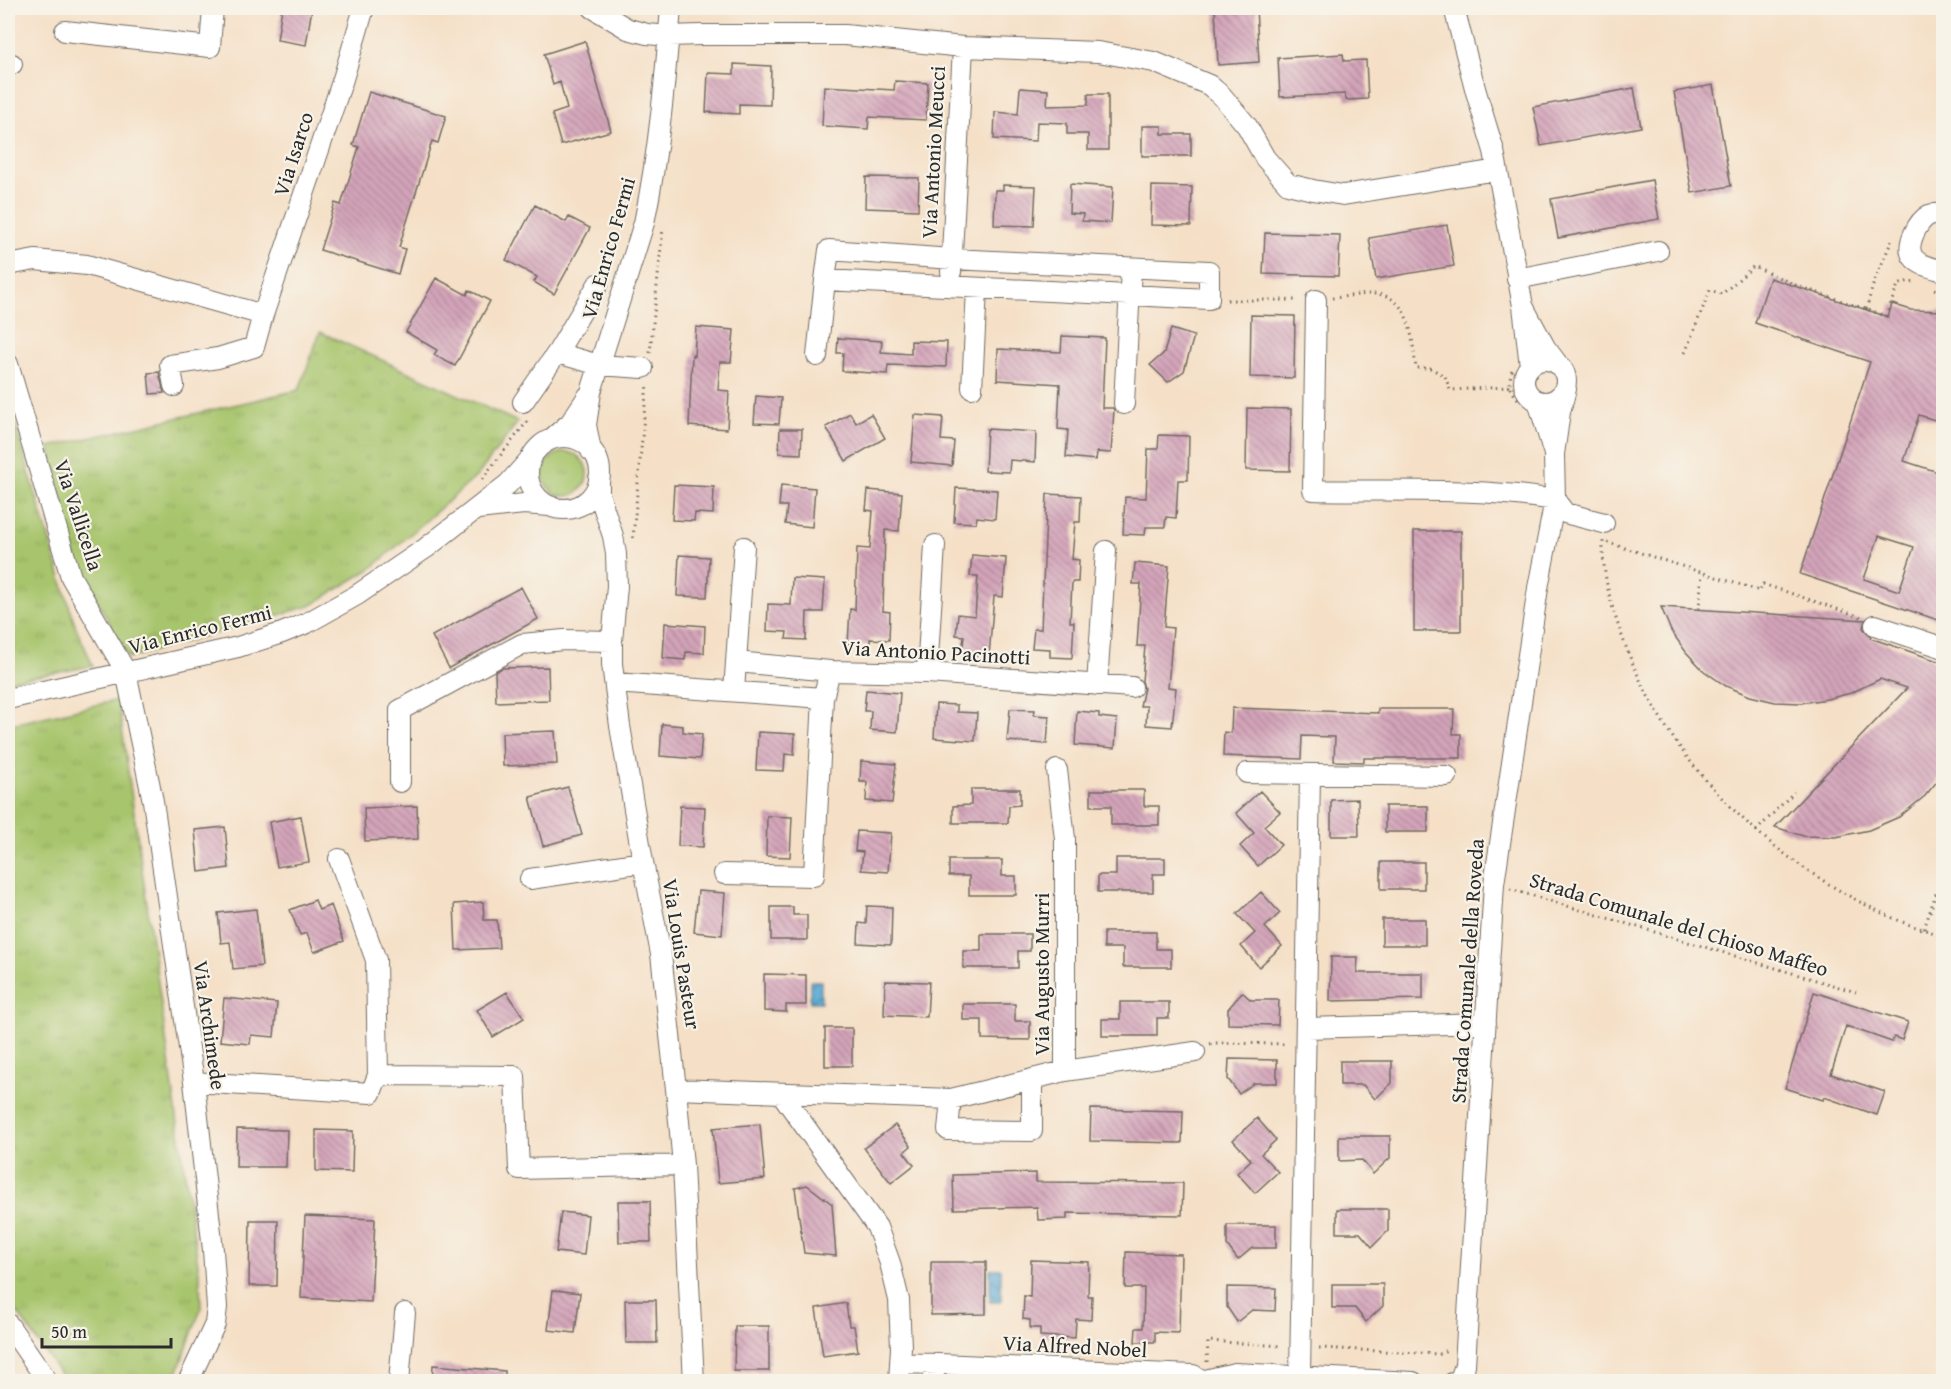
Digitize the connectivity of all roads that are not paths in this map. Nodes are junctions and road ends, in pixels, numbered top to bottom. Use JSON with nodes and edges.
{"nodes":[{"id":1,"x":213,"y":8,"type":"edge"},
{"id":2,"x":364,"y":8,"type":"edge"},
{"id":3,"x":593,"y":8,"type":"edge"},
{"id":4,"x":671,"y":8,"type":"edge"},
{"id":5,"x":1454,"y":8,"type":"edge"},
{"id":6,"x":65,"y":30,"type":"dead end"},
{"id":7,"x":669,"y":36,"type":"junction"},
{"id":8,"x":963,"y":47,"type":"junction"},
{"id":9,"x":1497,"y":170,"type":"junction"},
{"id":10,"x":1944,"y":214,"type":"edge"},
{"id":11,"x":1658,"y":251,"type":"dead end"},
{"id":12,"x":952,"y":259,"type":"junction"},
{"id":13,"x":8,"y":265,"type":"edge"},
{"id":14,"x":1131,"y":268,"type":"junction"},
{"id":15,"x":1944,"y":271,"type":"edge"},
{"id":16,"x":1517,"y":279,"type":"junction"},
{"id":17,"x":825,"y":280,"type":"junction"},
{"id":18,"x":598,"y":284,"type":"dead end"},
{"id":19,"x":951,"y":287,"type":"junction"},
{"id":20,"x":977,"y":289,"type":"junction"},
{"id":21,"x":1130,"y":296,"type":"junction"},
{"id":22,"x":1317,"y":300,"type":"road end"},
{"id":23,"x":1523,"y":306,"type":"junction"},
{"id":24,"x":263,"y":315,"type":"junction"},
{"id":25,"x":557,"y":353,"type":"junction"},
{"id":26,"x":817,"y":356,"type":"dead end"},
{"id":27,"x":1557,"y":363,"type":"junction"},
{"id":28,"x":8,"y":364,"type":"edge"},
{"id":29,"x":599,"y":365,"type":"junction"},
{"id":30,"x":1530,"y":366,"type":"junction"},
{"id":31,"x":647,"y":369,"type":"road end"},
{"id":32,"x":174,"y":386,"type":"dead end"},
{"id":33,"x":1566,"y":387,"type":"junction"},
{"id":34,"x":972,"y":388,"type":"dead end"},
{"id":35,"x":591,"y":392,"type":"junction"},
{"id":36,"x":1538,"y":402,"type":"junction"},
{"id":37,"x":1124,"y":405,"type":"dead end"},
{"id":38,"x":528,"y":409,"type":"road end"},
{"id":39,"x":550,"y":440,"type":"junction"},
{"id":40,"x":591,"y":451,"type":"junction"},
{"id":41,"x":1554,"y":454,"type":"junction"},
{"id":42,"x":532,"y":457,"type":"junction"},
{"id":43,"x":599,"y":478,"type":"junction"},
{"id":44,"x":1555,"y":500,"type":"junction"},
{"id":45,"x":549,"y":506,"type":"junction"},
{"id":46,"x":571,"y":508,"type":"junction"},
{"id":47,"x":478,"y":509,"type":"junction"},
{"id":48,"x":1604,"y":523,"type":"dead end"},
{"id":49,"x":613,"y":536,"type":"junction"},
{"id":50,"x":935,"y":544,"type":"dead end"},
{"id":51,"x":744,"y":547,"type":"dead end"},
{"id":52,"x":1106,"y":551,"type":"dead end"},
{"id":53,"x":1870,"y":622,"type":"road end"},
{"id":54,"x":612,"y":641,"type":"junction"},
{"id":55,"x":1944,"y":648,"type":"edge"},
{"id":56,"x":736,"y":662,"type":"junction"},
{"id":57,"x":830,"y":671,"type":"junction"},
{"id":58,"x":126,"y":672,"type":"junction"},
{"id":59,"x":927,"y":673,"type":"junction"},
{"id":60,"x":615,"y":684,"type":"junction"},
{"id":61,"x":1097,"y":685,"type":"junction"},
{"id":62,"x":1132,"y":687,"type":"dead end"},
{"id":63,"x":734,"y":691,"type":"junction"},
{"id":64,"x":823,"y":698,"type":"junction"},
{"id":65,"x":8,"y":699,"type":"edge"},
{"id":66,"x":1057,"y":770,"type":"dead end"},
{"id":67,"x":1247,"y":773,"type":"dead end"},
{"id":68,"x":1310,"y":774,"type":"junction"},
{"id":69,"x":1447,"y":776,"type":"dead end"},
{"id":70,"x":400,"y":782,"type":"dead end"},
{"id":71,"x":339,"y":859,"type":"dead end"},
{"id":72,"x":643,"y":862,"type":"junction"},
{"id":73,"x":724,"y":874,"type":"dead end"},
{"id":74,"x":530,"y":879,"type":"dead end"},
{"id":75,"x":1486,"y":1023,"type":"junction"},
{"id":76,"x":1305,"y":1036,"type":"junction"},
{"id":77,"x":1195,"y":1052,"type":"road end"},
{"id":78,"x":1065,"y":1071,"type":"junction"},
{"id":79,"x":378,"y":1075,"type":"junction"},
{"id":80,"x":1032,"y":1079,"type":"junction"},
{"id":81,"x":194,"y":1082,"type":"junction"},
{"id":82,"x":676,"y":1089,"type":"junction"},
{"id":83,"x":782,"y":1093,"type":"junction"},
{"id":84,"x":951,"y":1100,"type":"junction"},
{"id":85,"x":683,"y":1165,"type":"junction"},
{"id":86,"x":405,"y":1313,"type":"dead end"},
{"id":87,"x":8,"y":1324,"type":"edge"},
{"id":88,"x":899,"y":1372,"type":"edge"},
{"id":89,"x":936,"y":1373,"type":"edge"},
{"id":90,"x":1300,"y":1376,"type":"junction"},
{"id":91,"x":1205,"y":1381,"type":"edge"},
{"id":92,"x":48,"y":1382,"type":"edge"},
{"id":93,"x":188,"y":1382,"type":"edge"},
{"id":94,"x":399,"y":1382,"type":"edge"},
{"id":95,"x":694,"y":1382,"type":"edge"},
{"id":96,"x":1413,"y":1382,"type":"edge"},
{"id":97,"x":1454,"y":1382,"type":"edge"}],
"edges":[{"from":1,"to":6,"type":"street"},
{"from":2,"to":24,"type":"street","name":"Via Isarco"},
{"from":3,"to":7,"type":"street"},
{"from":4,"to":7,"type":"street","name":"Via Enrico Fermi"},
{"from":5,"to":9,"type":"street"},
{"from":7,"to":8,"type":"street","name":"Via Antonio Meucci"},
{"from":7,"to":29,"type":"street","name":"Via Enrico Fermi"},
{"from":8,"to":9,"type":"street","name":"Via Antonio Meucci"},
{"from":8,"to":12,"type":"street","name":"Via Antonio Meucci"},
{"from":9,"to":16,"type":"street"},
{"from":10,"to":15,"type":"street"},
{"from":11,"to":16,"type":"street"},
{"from":12,"to":14,"type":"street","name":"Via Antonio Meucci"},
{"from":12,"to":17,"type":"street","name":"Via Antonio Meucci"},
{"from":12,"to":19,"type":"street","name":"Via Antonio Meucci"},
{"from":13,"to":24,"type":"street"},
{"from":14,"to":21,"type":"street"},
{"from":14,"to":21,"type":"street","name":"Via Antonio Meucci"},
{"from":16,"to":23,"type":"street"},
{"from":17,"to":19,"type":"street"},
{"from":17,"to":26,"type":"street","name":"Via Antonio Meucci"},
{"from":18,"to":25,"type":"street"},
{"from":19,"to":20,"type":"street"},
{"from":20,"to":21,"type":"street"},
{"from":20,"to":34,"type":"street"},
{"from":21,"to":37,"type":"street"},
{"from":22,"to":44,"type":"street"},
{"from":23,"to":27,"type":"street"},
{"from":23,"to":30,"type":"street"},
{"from":24,"to":32,"type":"street","name":"Via Isarco"},
{"from":25,"to":29,"type":"street"},
{"from":25,"to":38,"type":"street"},
{"from":27,"to":30,"type":"street"},
{"from":27,"to":33,"type":"street"},
{"from":28,"to":58,"type":"street","name":"Via Vallicella"},
{"from":29,"to":31,"type":"street"},
{"from":29,"to":35,"type":"street","name":"Via Enrico Fermi"},
{"from":30,"to":36,"type":"street","name":"Strada Comunale della Roveda"},
{"from":33,"to":36,"type":"street"},
{"from":33,"to":41,"type":"street","name":"Strada Comunale della Roveda"},
{"from":35,"to":39,"type":"street","name":"Via Enrico Fermi"},
{"from":35,"to":40,"type":"street","name":"Via Enrico Fermi"},
{"from":36,"to":41,"type":"street","name":"Strada Comunale della Roveda"},
{"from":39,"to":40,"type":"street"},
{"from":39,"to":42,"type":"street"},
{"from":40,"to":43,"type":"street"},
{"from":41,"to":44,"type":"street","name":"Strada Comunale della Roveda"},
{"from":42,"to":45,"type":"street"},
{"from":42,"to":47,"type":"street","name":"Via Enrico Fermi"},
{"from":43,"to":46,"type":"street"},
{"from":43,"to":49,"type":"street","name":"Via Louis Pasteur"},
{"from":44,"to":48,"type":"street"},
{"from":44,"to":75,"type":"street","name":"Strada Comunale della Roveda"},
{"from":45,"to":46,"type":"street"},
{"from":45,"to":47,"type":"street"},
{"from":46,"to":49,"type":"street"},
{"from":47,"to":58,"type":"street","name":"Via Enrico Fermi"},
{"from":49,"to":54,"type":"street","name":"Via Louis Pasteur"},
{"from":50,"to":59,"type":"street"},
{"from":51,"to":56,"type":"street"},
{"from":52,"to":61,"type":"street"},
{"from":53,"to":55,"type":"street"},
{"from":54,"to":60,"type":"street","name":"Via Louis Pasteur"},
{"from":54,"to":70,"type":"street"},
{"from":56,"to":57,"type":"street"},
{"from":56,"to":63,"type":"street"},
{"from":57,"to":59,"type":"street","name":"Via Antonio Pacinotti"},
{"from":57,"to":64,"type":"street","name":"Via Antonio Pacinotti"},
{"from":58,"to":65,"type":"street","name":"Via Enrico Fermi"},
{"from":58,"to":81,"type":"street","name":"Via Archimede"},
{"from":59,"to":61,"type":"street","name":"Via Antonio Pacinotti"},
{"from":60,"to":63,"type":"street"},
{"from":60,"to":72,"type":"street","name":"Via Louis Pasteur"},
{"from":61,"to":62,"type":"street","name":"Via Antonio Pacinotti"},
{"from":63,"to":64,"type":"street"},
{"from":64,"to":73,"type":"street","name":"Via Antonio Pacinotti"},
{"from":66,"to":78,"type":"street","name":"Via Augusto Murri"},
{"from":67,"to":68,"type":"street"},
{"from":68,"to":69,"type":"street"},
{"from":68,"to":76,"type":"street"},
{"from":71,"to":79,"type":"street"},
{"from":72,"to":74,"type":"street"},
{"from":72,"to":82,"type":"street","name":"Via Louis Pasteur"},
{"from":75,"to":76,"type":"street"},
{"from":75,"to":97,"type":"street","name":"Strada Comunale della Roveda"},
{"from":76,"to":90,"type":"street"},
{"from":77,"to":78,"type":"street"},
{"from":78,"to":80,"type":"street","name":"Via Augusto Murri"},
{"from":79,"to":81,"type":"street"},
{"from":79,"to":85,"type":"street"},
{"from":80,"to":84,"type":"street","name":"Via Augusto Murri"},
{"from":80,"to":84,"type":"street"},
{"from":81,"to":93,"type":"street","name":"Via Archimede"},
{"from":82,"to":83,"type":"street","name":"Via Augusto Murri"},
{"from":82,"to":85,"type":"street","name":"Via Louis Pasteur"},
{"from":83,"to":84,"type":"street","name":"Via Augusto Murri"},
{"from":83,"to":88,"type":"street"},
{"from":85,"to":95,"type":"street","name":"Via Louis Pasteur"},
{"from":86,"to":94,"type":"street"},
{"from":87,"to":92,"type":"street"},
{"from":88,"to":89,"type":"street","name":"Via Alfred Nobel"},
{"from":89,"to":91,"type":"street","name":"Via Alfred Nobel"},
{"from":90,"to":91,"type":"street"},
{"from":90,"to":96,"type":"street"}]}
